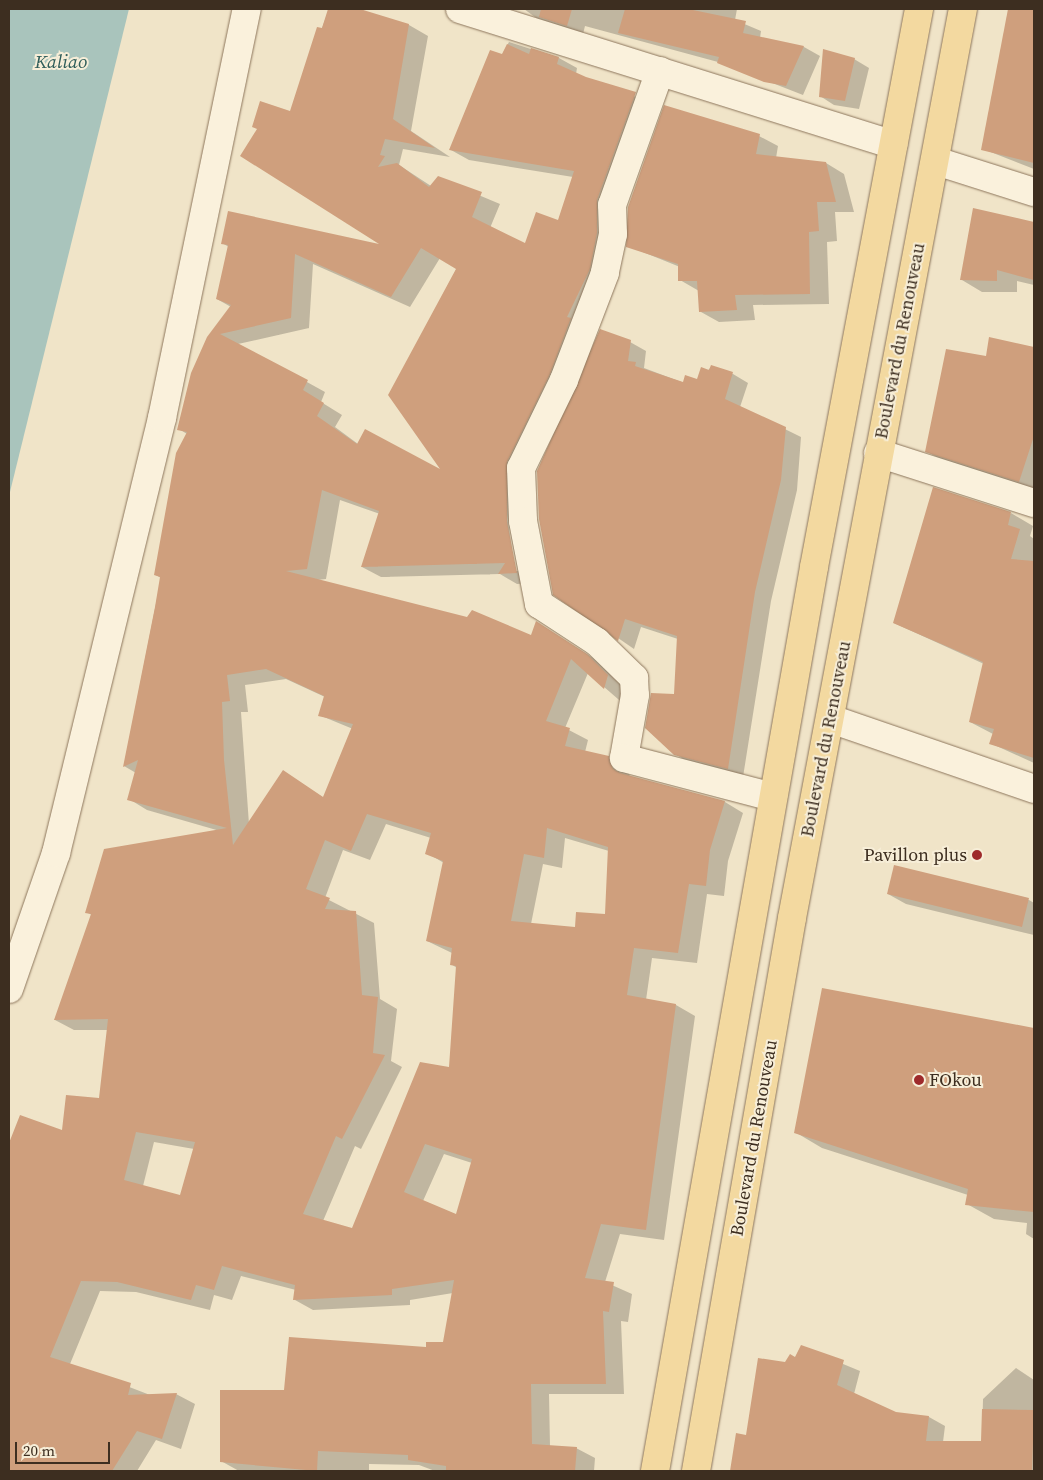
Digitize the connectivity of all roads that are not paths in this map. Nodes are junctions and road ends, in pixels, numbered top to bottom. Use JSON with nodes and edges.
{"nodes":[{"id":1,"x":247,"y":9,"type":"edge"},
{"id":2,"x":460,"y":9,"type":"edge"},
{"id":3,"x":919,"y":9,"type":"edge"},
{"id":4,"x":963,"y":9,"type":"edge"},
{"id":5,"x":660,"y":71,"type":"junction"},
{"id":6,"x":893,"y":145,"type":"junction"},
{"id":7,"x":936,"y":161,"type":"junction"},
{"id":8,"x":1034,"y":192,"type":"edge"},
{"id":9,"x":878,"y":453,"type":"junction"},
{"id":10,"x":1034,"y":503,"type":"edge"},
{"id":11,"x":831,"y":720,"type":"junction"},
{"id":12,"x":1034,"y":789,"type":"edge"},
{"id":13,"x":773,"y":797,"type":"junction"},
{"id":14,"x":9,"y":989,"type":"edge"},
{"id":15,"x":655,"y":1471,"type":"edge"},
{"id":16,"x":696,"y":1471,"type":"edge"}],
"edges":[{"from":1,"to":14,"type":"street"},
{"from":2,"to":5,"type":"street"},
{"from":3,"to":6,"type":"main road"},
{"from":4,"to":7,"type":"main road","name":"Boulevard du Renouveau"},
{"from":5,"to":6,"type":"street"},
{"from":5,"to":13,"type":"street"},
{"from":6,"to":13,"type":"main road"},
{"from":7,"to":8,"type":"street"},
{"from":7,"to":9,"type":"main road","name":"Boulevard du Renouveau"},
{"from":9,"to":10,"type":"street"},
{"from":9,"to":11,"type":"main road","name":"Boulevard du Renouveau"},
{"from":11,"to":12,"type":"street"},
{"from":11,"to":16,"type":"main road","name":"Boulevard du Renouveau"},
{"from":13,"to":15,"type":"main road"}]}
